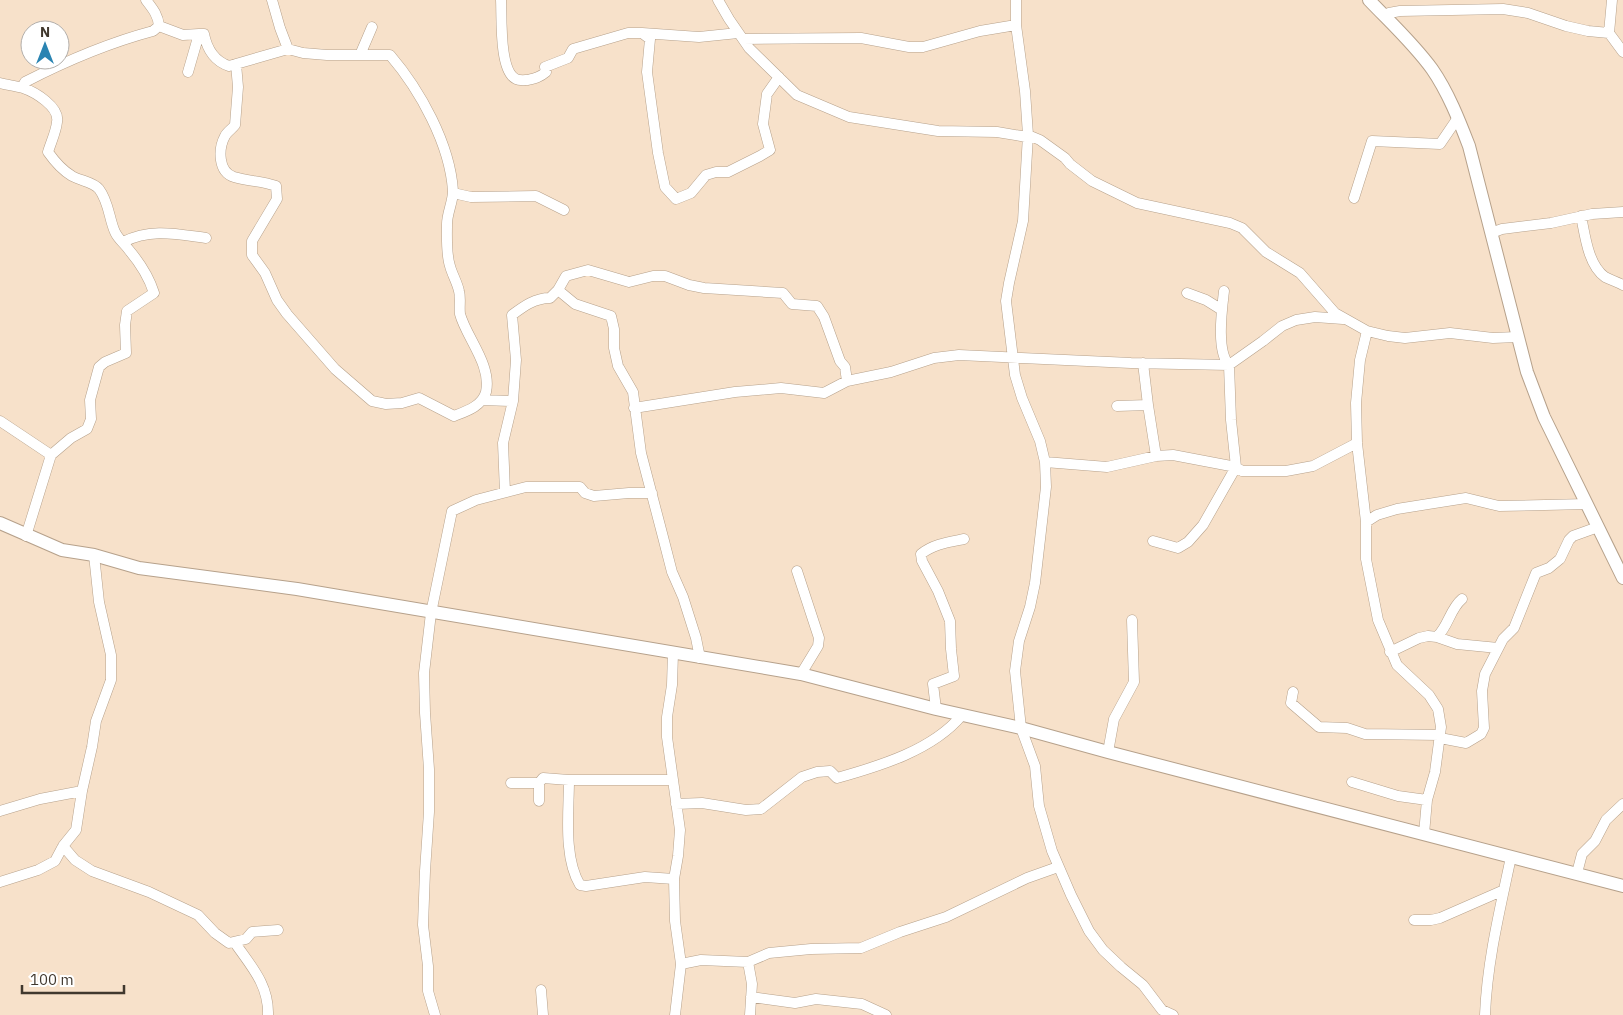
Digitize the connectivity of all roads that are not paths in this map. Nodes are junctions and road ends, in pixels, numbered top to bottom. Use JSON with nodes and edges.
{"nodes":[{"id":1,"x":146,"y":0,"type":"edge"},
{"id":2,"x":272,"y":0,"type":"edge"},
{"id":3,"x":501,"y":0,"type":"edge"},
{"id":4,"x":718,"y":0,"type":"edge"},
{"id":5,"x":1016,"y":0,"type":"edge"},
{"id":6,"x":1369,"y":0,"type":"edge"},
{"id":7,"x":1612,"y":0,"type":"edge"},
{"id":8,"x":1385,"y":16,"type":"junction"},
{"id":9,"x":1016,"y":25,"type":"junction"},
{"id":10,"x":159,"y":26,"type":"junction"},
{"id":11,"x":372,"y":27,"type":"dead end"},
{"id":12,"x":642,"y":33,"type":"junction"},
{"id":13,"x":1609,"y":33,"type":"junction"},
{"id":14,"x":199,"y":34,"type":"junction"},
{"id":15,"x":741,"y":36,"type":"junction"},
{"id":16,"x":288,"y":49,"type":"junction"},
{"id":17,"x":1623,"y":52,"type":"edge"},
{"id":18,"x":360,"y":55,"type":"junction"},
{"id":19,"x":236,"y":64,"type":"junction"},
{"id":20,"x":188,"y":72,"type":"dead end"},
{"id":21,"x":778,"y":78,"type":"junction"},
{"id":22,"x":0,"y":83,"type":"edge"},
{"id":23,"x":22,"y":87,"type":"junction"},
{"id":24,"x":1458,"y":119,"type":"junction"},
{"id":25,"x":1028,"y":136,"type":"junction"},
{"id":26,"x":453,"y":193,"type":"junction"},
{"id":27,"x":1354,"y":198,"type":"dead end"},
{"id":28,"x":564,"y":210,"type":"dead end"},
{"id":29,"x":1623,"y":212,"type":"edge"},
{"id":30,"x":1581,"y":216,"type":"junction"},
{"id":31,"x":1491,"y":233,"type":"junction"},
{"id":32,"x":206,"y":238,"type":"dead end"},
{"id":33,"x":123,"y":242,"type":"junction"},
{"id":34,"x":1623,"y":285,"type":"edge"},
{"id":35,"x":558,"y":290,"type":"junction"},
{"id":36,"x":1224,"y":291,"type":"dead end"},
{"id":37,"x":1187,"y":292,"type":"dead end"},
{"id":38,"x":1222,"y":310,"type":"junction"},
{"id":39,"x":1346,"y":320,"type":"junction"},
{"id":40,"x":1367,"y":331,"type":"junction"},
{"id":41,"x":1517,"y":337,"type":"junction"},
{"id":42,"x":1014,"y":358,"type":"junction"},
{"id":43,"x":1143,"y":363,"type":"junction"},
{"id":44,"x":1229,"y":364,"type":"junction"},
{"id":45,"x":847,"y":381,"type":"junction"},
{"id":46,"x":482,"y":400,"type":"junction"},
{"id":47,"x":513,"y":401,"type":"junction"},
{"id":48,"x":1148,"y":405,"type":"junction"},
{"id":49,"x":1117,"y":406,"type":"dead end"},
{"id":50,"x":634,"y":408,"type":"junction"},
{"id":51,"x":0,"y":421,"type":"edge"},
{"id":52,"x":1357,"y":443,"type":"junction"},
{"id":53,"x":51,"y":455,"type":"junction"},
{"id":54,"x":1156,"y":456,"type":"junction"},
{"id":55,"x":1045,"y":462,"type":"junction"},
{"id":56,"x":1236,"y":467,"type":"junction"},
{"id":57,"x":505,"y":492,"type":"junction"},
{"id":58,"x":652,"y":493,"type":"junction"},
{"id":59,"x":1587,"y":504,"type":"junction"},
{"id":60,"x":1366,"y":522,"type":"junction"},
{"id":61,"x":0,"y":523,"type":"edge"},
{"id":62,"x":1598,"y":527,"type":"junction"},
{"id":63,"x":26,"y":536,"type":"junction"},
{"id":64,"x":964,"y":540,"type":"dead end"},
{"id":65,"x":1153,"y":540,"type":"dead end"},
{"id":66,"x":94,"y":555,"type":"junction"},
{"id":67,"x":798,"y":571,"type":"dead end"},
{"id":68,"x":1623,"y":579,"type":"edge"},
{"id":69,"x":1462,"y":599,"type":"dead end"},
{"id":70,"x":431,"y":613,"type":"junction"},
{"id":71,"x":1132,"y":620,"type":"dead end"},
{"id":72,"x":1438,"y":637,"type":"junction"},
{"id":73,"x":1498,"y":648,"type":"junction"},
{"id":74,"x":1390,"y":652,"type":"junction"},
{"id":75,"x":673,"y":653,"type":"junction"},
{"id":76,"x":700,"y":658,"type":"junction"},
{"id":77,"x":801,"y":674,"type":"junction"},
{"id":78,"x":1293,"y":692,"type":"dead end"},
{"id":79,"x":936,"y":709,"type":"junction"},
{"id":80,"x":962,"y":715,"type":"junction"},
{"id":81,"x":1021,"y":728,"type":"junction"},
{"id":82,"x":1440,"y":736,"type":"junction"},
{"id":83,"x":1108,"y":752,"type":"junction"},
{"id":84,"x":569,"y":780,"type":"junction"},
{"id":85,"x":672,"y":780,"type":"junction"},
{"id":86,"x":1352,"y":782,"type":"dead end"},
{"id":87,"x":511,"y":783,"type":"dead end"},
{"id":88,"x":540,"y":783,"type":"junction"},
{"id":89,"x":82,"y":790,"type":"junction"},
{"id":90,"x":1427,"y":800,"type":"junction"},
{"id":91,"x":539,"y":801,"type":"dead end"},
{"id":92,"x":676,"y":804,"type":"junction"},
{"id":93,"x":1623,"y":804,"type":"edge"},
{"id":94,"x":0,"y":811,"type":"edge"},
{"id":95,"x":1424,"y":834,"type":"junction"},
{"id":96,"x":63,"y":846,"type":"junction"},
{"id":97,"x":1511,"y":857,"type":"junction"},
{"id":98,"x":1058,"y":867,"type":"junction"},
{"id":99,"x":1577,"y":873,"type":"junction"},
{"id":100,"x":674,"y":878,"type":"junction"},
{"id":101,"x":0,"y":882,"type":"edge"},
{"id":102,"x":1623,"y":886,"type":"edge"},
{"id":103,"x":1504,"y":890,"type":"junction"},
{"id":104,"x":1414,"y":920,"type":"dead end"},
{"id":105,"x":278,"y":930,"type":"dead end"},
{"id":106,"x":235,"y":943,"type":"junction"},
{"id":107,"x":748,"y":962,"type":"junction"},
{"id":108,"x":681,"y":964,"type":"junction"},
{"id":109,"x":541,"y":990,"type":"dead end"},
{"id":110,"x":752,"y":997,"type":"junction"},
{"id":111,"x":268,"y":1015,"type":"edge"},
{"id":112,"x":435,"y":1015,"type":"edge"},
{"id":113,"x":543,"y":1015,"type":"edge"},
{"id":114,"x":675,"y":1015,"type":"edge"},
{"id":115,"x":750,"y":1015,"type":"edge"},
{"id":116,"x":886,"y":1015,"type":"edge"},
{"id":117,"x":1173,"y":1015,"type":"edge"},
{"id":118,"x":1485,"y":1015,"type":"edge"}],
"edges":[{"from":1,"to":10,"type":"street"},
{"from":2,"to":16,"type":"street"},
{"from":3,"to":12,"type":"street"},
{"from":4,"to":15,"type":"street"},
{"from":5,"to":9,"type":"street"},
{"from":6,"to":8,"type":"main road"},
{"from":7,"to":13,"type":"street"},
{"from":8,"to":13,"type":"street"},
{"from":8,"to":24,"type":"main road"},
{"from":9,"to":15,"type":"street"},
{"from":9,"to":25,"type":"street"},
{"from":10,"to":14,"type":"street"},
{"from":10,"to":23,"type":"street"},
{"from":11,"to":18,"type":"street"},
{"from":12,"to":15,"type":"street"},
{"from":12,"to":21,"type":"street"},
{"from":13,"to":17,"type":"street"},
{"from":14,"to":19,"type":"street"},
{"from":14,"to":20,"type":"street"},
{"from":15,"to":21,"type":"street"},
{"from":16,"to":18,"type":"street"},
{"from":16,"to":19,"type":"street"},
{"from":18,"to":26,"type":"street"},
{"from":19,"to":46,"type":"street"},
{"from":21,"to":25,"type":"street"},
{"from":22,"to":23,"type":"street"},
{"from":23,"to":33,"type":"street"},
{"from":24,"to":27,"type":"street"},
{"from":24,"to":31,"type":"main road"},
{"from":25,"to":39,"type":"street"},
{"from":25,"to":42,"type":"street"},
{"from":26,"to":28,"type":"street"},
{"from":26,"to":46,"type":"street"},
{"from":29,"to":30,"type":"street"},
{"from":30,"to":31,"type":"street"},
{"from":30,"to":34,"type":"street"},
{"from":31,"to":41,"type":"main road"},
{"from":32,"to":33,"type":"street"},
{"from":33,"to":53,"type":"street"},
{"from":35,"to":45,"type":"street"},
{"from":35,"to":47,"type":"street"},
{"from":35,"to":50,"type":"street"},
{"from":36,"to":38,"type":"street"},
{"from":37,"to":38,"type":"street"},
{"from":38,"to":44,"type":"street"},
{"from":39,"to":40,"type":"street"},
{"from":39,"to":44,"type":"street"},
{"from":40,"to":41,"type":"street"},
{"from":40,"to":52,"type":"street"},
{"from":41,"to":59,"type":"main road"},
{"from":42,"to":43,"type":"street"},
{"from":42,"to":45,"type":"street"},
{"from":42,"to":55,"type":"street"},
{"from":43,"to":44,"type":"street"},
{"from":43,"to":48,"type":"street"},
{"from":44,"to":56,"type":"street"},
{"from":45,"to":50,"type":"street"},
{"from":46,"to":47,"type":"street"},
{"from":47,"to":57,"type":"street"},
{"from":48,"to":49,"type":"street"},
{"from":48,"to":54,"type":"street"},
{"from":50,"to":58,"type":"street"},
{"from":51,"to":53,"type":"street"},
{"from":52,"to":56,"type":"street"},
{"from":52,"to":60,"type":"street"},
{"from":53,"to":63,"type":"street"},
{"from":54,"to":55,"type":"street"},
{"from":54,"to":56,"type":"street"},
{"from":55,"to":81,"type":"street"},
{"from":56,"to":65,"type":"street"},
{"from":57,"to":58,"type":"street"},
{"from":57,"to":70,"type":"street"},
{"from":58,"to":76,"type":"street"},
{"from":59,"to":60,"type":"street"},
{"from":59,"to":62,"type":"main road"},
{"from":60,"to":74,"type":"street"},
{"from":61,"to":63,"type":"main road"},
{"from":62,"to":68,"type":"main road"},
{"from":62,"to":73,"type":"street"},
{"from":63,"to":66,"type":"main road"},
{"from":64,"to":79,"type":"street"},
{"from":66,"to":70,"type":"main road"},
{"from":66,"to":89,"type":"street"},
{"from":67,"to":77,"type":"street"},
{"from":69,"to":72,"type":"street"},
{"from":70,"to":75,"type":"main road"},
{"from":70,"to":112,"type":"street"},
{"from":71,"to":83,"type":"street"},
{"from":72,"to":73,"type":"street"},
{"from":72,"to":74,"type":"street"},
{"from":73,"to":82,"type":"street"},
{"from":74,"to":82,"type":"street"},
{"from":75,"to":76,"type":"main road"},
{"from":75,"to":85,"type":"street"},
{"from":76,"to":77,"type":"main road"},
{"from":77,"to":79,"type":"main road"},
{"from":78,"to":82,"type":"street"},
{"from":79,"to":80,"type":"main road"},
{"from":80,"to":81,"type":"main road"},
{"from":80,"to":92,"type":"street"},
{"from":81,"to":83,"type":"main road"},
{"from":81,"to":98,"type":"street"},
{"from":82,"to":90,"type":"street"},
{"from":83,"to":95,"type":"main road"},
{"from":84,"to":85,"type":"street"},
{"from":84,"to":88,"type":"street"},
{"from":84,"to":100,"type":"street"},
{"from":85,"to":92,"type":"street"},
{"from":86,"to":90,"type":"street"},
{"from":87,"to":88,"type":"street"},
{"from":88,"to":91,"type":"street"},
{"from":89,"to":94,"type":"street"},
{"from":89,"to":96,"type":"street"},
{"from":90,"to":95,"type":"street"},
{"from":92,"to":100,"type":"street"},
{"from":93,"to":99,"type":"street"},
{"from":95,"to":97,"type":"main road"},
{"from":96,"to":101,"type":"street"},
{"from":96,"to":106,"type":"street"},
{"from":97,"to":99,"type":"main road"},
{"from":97,"to":103,"type":"street"},
{"from":98,"to":107,"type":"street"},
{"from":98,"to":117,"type":"street"},
{"from":99,"to":102,"type":"main road"},
{"from":100,"to":108,"type":"street"},
{"from":103,"to":104,"type":"street"},
{"from":103,"to":118,"type":"street"},
{"from":105,"to":106,"type":"street"},
{"from":106,"to":111,"type":"street"},
{"from":107,"to":108,"type":"street"},
{"from":107,"to":110,"type":"street"},
{"from":108,"to":114,"type":"street"},
{"from":109,"to":113,"type":"street"},
{"from":110,"to":115,"type":"street"},
{"from":110,"to":116,"type":"street"}]}
